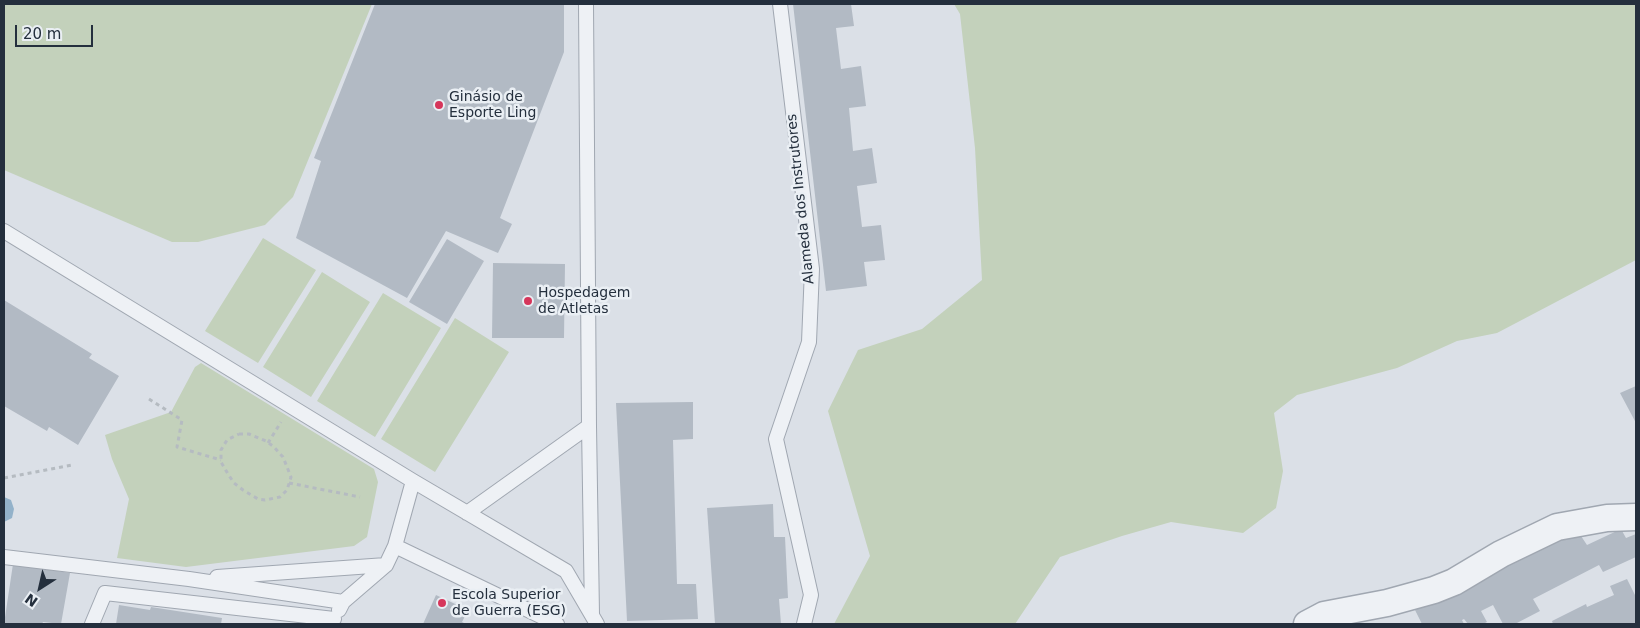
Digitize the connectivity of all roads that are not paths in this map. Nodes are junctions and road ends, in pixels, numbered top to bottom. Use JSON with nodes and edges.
{"nodes":[{"id":1,"x":586,"y":4,"type":"edge"},
{"id":2,"x":780,"y":4,"type":"edge"},
{"id":3,"x":4,"y":231,"type":"edge"},
{"id":4,"x":589,"y":426,"type":"junction"},
{"id":5,"x":413,"y":481,"type":"junction"},
{"id":6,"x":467,"y":512,"type":"junction"},
{"id":7,"x":1636,"y":517,"type":"edge"},
{"id":8,"x":395,"y":546,"type":"junction"},
{"id":9,"x":4,"y":557,"type":"edge"},
{"id":10,"x":386,"y":565,"type":"junction"},
{"id":11,"x":189,"y":579,"type":"junction"},
{"id":12,"x":343,"y":602,"type":"junction"},
{"id":13,"x":594,"y":619,"type":"edge"},
{"id":14,"x":333,"y":622,"type":"edge"},
{"id":15,"x":92,"y":624,"type":"edge"},
{"id":16,"x":557,"y":624,"type":"edge"},
{"id":17,"x":804,"y":624,"type":"edge"},
{"id":18,"x":1307,"y":624,"type":"edge"}],
"edges":[{"from":1,"to":4,"type":"lane"},
{"from":2,"to":17,"type":"lane","name":"Alameda dos Instrutores"},
{"from":3,"to":5,"type":"lane"},
{"from":4,"to":6,"type":"lane"},
{"from":4,"to":13,"type":"lane"},
{"from":5,"to":6,"type":"lane"},
{"from":5,"to":8,"type":"lane"},
{"from":6,"to":13,"type":"lane"},
{"from":7,"to":18,"type":"street"},
{"from":8,"to":10,"type":"lane"},
{"from":8,"to":16,"type":"lane"},
{"from":9,"to":11,"type":"lane"},
{"from":10,"to":11,"type":"lane"},
{"from":10,"to":12,"type":"lane"},
{"from":11,"to":12,"type":"lane"},
{"from":12,"to":14,"type":"lane"},
{"from":14,"to":15,"type":"lane"}]}
